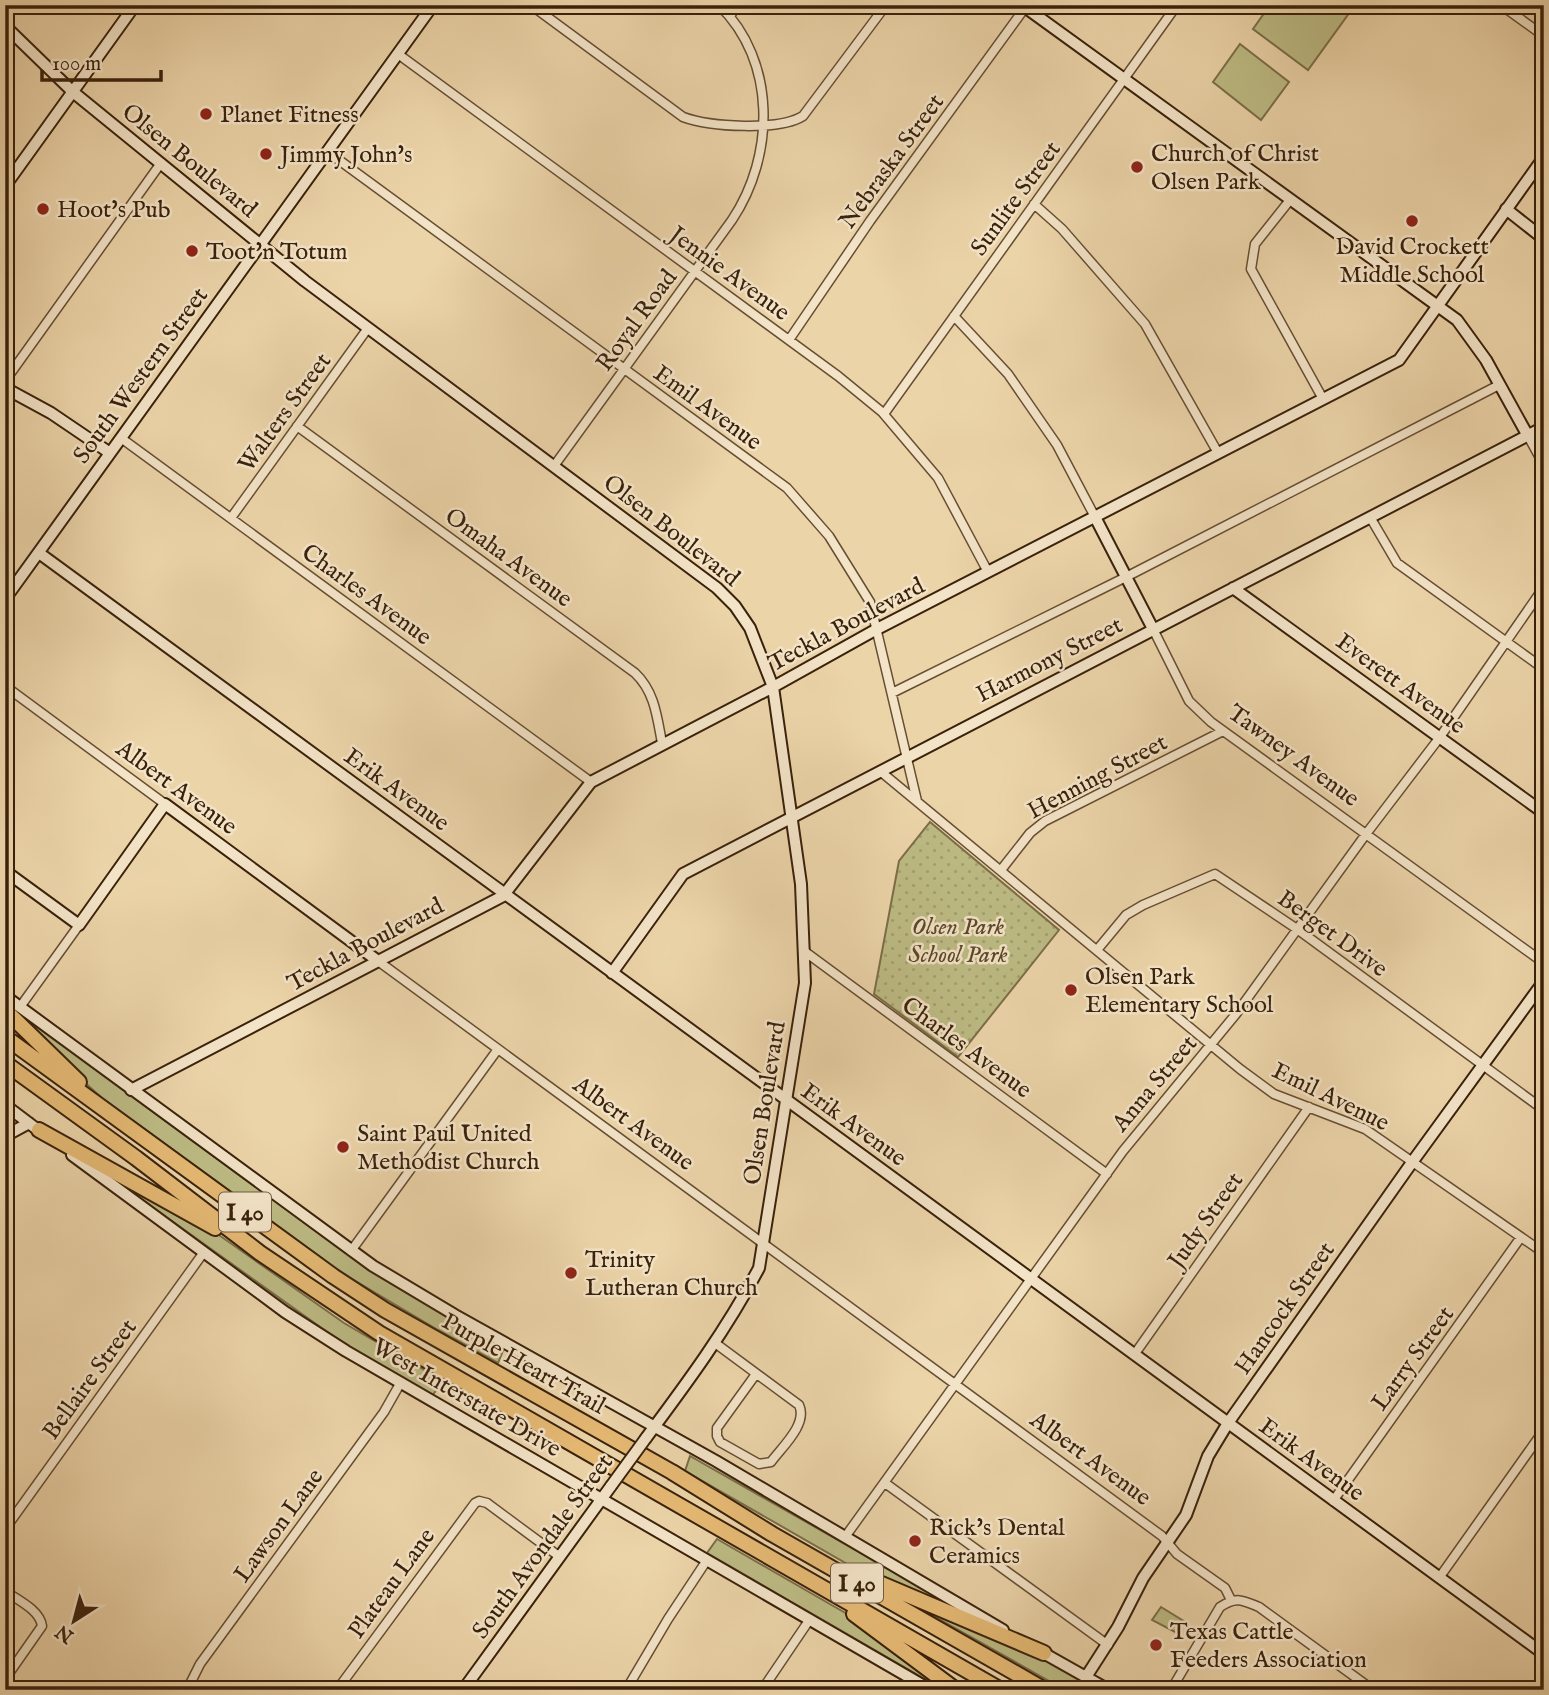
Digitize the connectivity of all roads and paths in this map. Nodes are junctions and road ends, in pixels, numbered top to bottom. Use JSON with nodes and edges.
{"nodes":[{"id":1,"x":135,"y":5,"type":"edge"},
{"id":2,"x":415,"y":5,"type":"edge"},
{"id":3,"x":531,"y":5,"type":"edge"},
{"id":4,"x":719,"y":5,"type":"edge"},
{"id":5,"x":737,"y":5,"type":"edge"},
{"id":6,"x":886,"y":5,"type":"edge"},
{"id":7,"x":1177,"y":5,"type":"edge"},
{"id":8,"x":1501,"y":5,"type":"edge"},
{"id":9,"x":1025,"y":6,"type":"edge"},
{"id":10,"x":430,"y":9,"type":"edge"},
{"id":11,"x":730,"y":16,"type":"junction"},
{"id":12,"x":5,"y":26,"type":"edge"},
{"id":13,"x":1544,"y":36,"type":"edge"},
{"id":14,"x":398,"y":54,"type":"junction"},
{"id":15,"x":1124,"y":79,"type":"junction"},
{"id":16,"x":73,"y":92,"type":"junction"},
{"id":17,"x":764,"y":125,"type":"junction"},
{"id":18,"x":328,"y":152,"type":"junction"},
{"id":19,"x":1544,"y":157,"type":"edge"},
{"id":20,"x":161,"y":163,"type":"junction"},
{"id":21,"x":5,"y":186,"type":"edge"},
{"id":22,"x":1290,"y":200,"type":"junction"},
{"id":23,"x":1034,"y":204,"type":"junction"},
{"id":24,"x":1506,"y":209,"type":"junction"},
{"id":25,"x":1544,"y":239,"type":"edge"},
{"id":26,"x":260,"y":244,"type":"junction"},
{"id":27,"x":695,"y":272,"type":"junction"},
{"id":28,"x":1437,"y":306,"type":"junction"},
{"id":29,"x":954,"y":316,"type":"junction"},
{"id":30,"x":368,"y":328,"type":"junction"},
{"id":31,"x":789,"y":340,"type":"junction"},
{"id":32,"x":624,"y":369,"type":"junction"},
{"id":33,"x":5,"y":381,"type":"edge"},
{"id":34,"x":1499,"y":384,"type":"junction"},
{"id":35,"x":5,"y":388,"type":"edge"},
{"id":36,"x":1322,"y":399,"type":"junction"},
{"id":37,"x":884,"y":414,"type":"junction"},
{"id":38,"x":298,"y":426,"type":"junction"},
{"id":39,"x":1544,"y":427,"type":"edge"},
{"id":40,"x":1528,"y":436,"type":"junction"},
{"id":41,"x":121,"y":438,"type":"junction"},
{"id":42,"x":110,"y":453,"type":"junction"},
{"id":43,"x":1218,"y":453,"type":"junction"},
{"id":44,"x":1544,"y":465,"type":"edge"},
{"id":45,"x":554,"y":466,"type":"junction"},
{"id":46,"x":1095,"y":517,"type":"junction"},
{"id":47,"x":1370,"y":517,"type":"junction"},
{"id":48,"x":230,"y":518,"type":"junction"},
{"id":49,"x":39,"y":553,"type":"junction"},
{"id":50,"x":988,"y":572,"type":"junction"},
{"id":51,"x":1126,"y":577,"type":"junction"},
{"id":52,"x":1544,"y":587,"type":"edge"},
{"id":53,"x":1233,"y":588,"type":"junction"},
{"id":54,"x":5,"y":599,"type":"edge"},
{"id":55,"x":877,"y":629,"type":"junction"},
{"id":56,"x":1153,"y":629,"type":"junction"},
{"id":57,"x":1505,"y":641,"type":"junction"},
{"id":58,"x":1544,"y":669,"type":"edge"},
{"id":59,"x":5,"y":686,"type":"edge"},
{"id":60,"x":773,"y":687,"type":"junction"},
{"id":61,"x":892,"y":693,"type":"junction"},
{"id":62,"x":1223,"y":731,"type":"junction"},
{"id":63,"x":1440,"y":737,"type":"junction"},
{"id":64,"x":662,"y":743,"type":"junction"},
{"id":65,"x":907,"y":757,"type":"junction"},
{"id":66,"x":880,"y":771,"type":"junction"},
{"id":67,"x":591,"y":782,"type":"junction"},
{"id":68,"x":916,"y":801,"type":"junction"},
{"id":69,"x":165,"y":804,"type":"junction"},
{"id":70,"x":1544,"y":813,"type":"edge"},
{"id":71,"x":791,"y":818,"type":"junction"},
{"id":72,"x":1366,"y":834,"type":"junction"},
{"id":73,"x":1001,"y":870,"type":"junction"},
{"id":74,"x":5,"y":871,"type":"edge"},
{"id":75,"x":504,"y":894,"type":"junction"},
{"id":76,"x":79,"y":925,"type":"junction"},
{"id":77,"x":1297,"y":929,"type":"junction"},
{"id":78,"x":1097,"y":950,"type":"junction"},
{"id":79,"x":804,"y":951,"type":"junction"},
{"id":80,"x":378,"y":961,"type":"junction"},
{"id":81,"x":1544,"y":962,"type":"edge"},
{"id":82,"x":612,"y":973,"type":"junction"},
{"id":83,"x":1544,"y":981,"type":"edge"},
{"id":84,"x":5,"y":996,"type":"edge"},
{"id":85,"x":20,"y":1007,"type":"junction"},
{"id":86,"x":5,"y":1010,"type":"edge"},
{"id":87,"x":5,"y":1037,"type":"edge"},
{"id":88,"x":1211,"y":1045,"type":"junction"},
{"id":89,"x":498,"y":1049,"type":"junction"},
{"id":90,"x":5,"y":1063,"type":"edge"},
{"id":91,"x":1483,"y":1065,"type":"junction"},
{"id":92,"x":131,"y":1090,"type":"junction"},
{"id":93,"x":786,"y":1100,"type":"junction"},
{"id":94,"x":5,"y":1105,"type":"edge"},
{"id":95,"x":1309,"y":1107,"type":"junction"},
{"id":96,"x":1544,"y":1110,"type":"edge"},
{"id":97,"x":34,"y":1127,"type":"junction"},
{"id":98,"x":137,"y":1135,"type":"junction"},
{"id":99,"x":5,"y":1136,"type":"edge"},
{"id":100,"x":1412,"y":1161,"type":"junction"},
{"id":101,"x":1107,"y":1174,"type":"junction"},
{"id":102,"x":1521,"y":1237,"type":"junction"},
{"id":103,"x":762,"y":1244,"type":"junction"},
{"id":104,"x":351,"y":1251,"type":"junction"},
{"id":105,"x":204,"y":1252,"type":"junction"},
{"id":106,"x":260,"y":1253,"type":"junction"},
{"id":107,"x":1544,"y":1253,"type":"edge"},
{"id":108,"x":1031,"y":1280,"type":"junction"},
{"id":109,"x":715,"y":1343,"type":"junction"},
{"id":110,"x":1134,"y":1354,"type":"junction"},
{"id":111,"x":757,"y":1374,"type":"junction"},
{"id":112,"x":401,"y":1382,"type":"junction"},
{"id":113,"x":955,"y":1385,"type":"junction"},
{"id":114,"x":1228,"y":1423,"type":"junction"},
{"id":115,"x":655,"y":1427,"type":"junction"},
{"id":116,"x":1544,"y":1430,"type":"edge"},
{"id":117,"x":885,"y":1483,"type":"junction"},
{"id":118,"x":601,"y":1499,"type":"junction"},
{"id":119,"x":1334,"y":1500,"type":"junction"},
{"id":120,"x":5,"y":1530,"type":"edge"},
{"id":121,"x":772,"y":1534,"type":"junction"},
{"id":122,"x":845,"y":1537,"type":"junction"},
{"id":123,"x":1168,"y":1543,"type":"junction"},
{"id":124,"x":560,"y":1557,"type":"junction"},
{"id":125,"x":707,"y":1560,"type":"junction"},
{"id":126,"x":800,"y":1573,"type":"junction"},
{"id":127,"x":1439,"y":1577,"type":"junction"},
{"id":128,"x":5,"y":1591,"type":"edge"},
{"id":129,"x":1231,"y":1600,"type":"junction"},
{"id":130,"x":810,"y":1619,"type":"junction"},
{"id":131,"x":1108,"y":1646,"type":"junction"},
{"id":132,"x":1541,"y":1648,"type":"edge"},
{"id":133,"x":1044,"y":1653,"type":"junction"},
{"id":134,"x":1086,"y":1677,"type":"junction"},
{"id":135,"x":911,"y":1678,"type":"junction"},
{"id":136,"x":5,"y":1679,"type":"edge"},
{"id":137,"x":187,"y":1690,"type":"edge"},
{"id":138,"x":337,"y":1690,"type":"edge"},
{"id":139,"x":463,"y":1690,"type":"edge"},
{"id":140,"x":626,"y":1690,"type":"edge"},
{"id":141,"x":762,"y":1690,"type":"edge"},
{"id":142,"x":903,"y":1690,"type":"edge"},
{"id":143,"x":931,"y":1690,"type":"edge"},
{"id":144,"x":956,"y":1690,"type":"edge"},
{"id":145,"x":1001,"y":1690,"type":"edge"},
{"id":146,"x":1045,"y":1690,"type":"edge"},
{"id":147,"x":1109,"y":1690,"type":"edge"},
{"id":148,"x":1171,"y":1690,"type":"edge"},
{"id":149,"x":1373,"y":1690,"type":"edge"}],
"edges":[{"from":1,"to":16,"type":"main road"},
{"from":2,"to":10,"type":"main road"},
{"from":3,"to":17,"type":"street"},
{"from":4,"to":11,"type":"street","name":"Royal Road"},
{"from":5,"to":11,"type":"street"},
{"from":6,"to":17,"type":"street"},
{"from":7,"to":15,"type":"street","name":"Sunlite Street"},
{"from":8,"to":13,"type":"street"},
{"from":9,"to":15,"type":"main road"},
{"from":9,"to":31,"type":"street","name":"Nebraska Street"},
{"from":10,"to":14,"type":"main road","name":"South Western Street"},
{"from":11,"to":17,"type":"street","name":"Royal Road"},
{"from":12,"to":16,"type":"main road","name":"Olsen Boulevard"},
{"from":14,"to":18,"type":"main road","name":"South Western Street"},
{"from":14,"to":27,"type":"street","name":"Jennie Avenue"},
{"from":15,"to":22,"type":"main road"},
{"from":15,"to":23,"type":"street","name":"Sunlite Street"},
{"from":16,"to":20,"type":"main road","name":"Olsen Boulevard"},
{"from":16,"to":21,"type":"main road"},
{"from":17,"to":27,"type":"street","name":"Royal Road"},
{"from":18,"to":26,"type":"main road","name":"South Western Street"},
{"from":18,"to":32,"type":"street","name":"Emil Avenue"},
{"from":19,"to":24,"type":"main road","name":"Teckla Boulevard"},
{"from":20,"to":26,"type":"main road","name":"Olsen Boulevard"},
{"from":20,"to":33,"type":"street"},
{"from":22,"to":28,"type":"main road"},
{"from":22,"to":36,"type":"street"},
{"from":23,"to":29,"type":"street","name":"Sunlite Street"},
{"from":23,"to":43,"type":"street"},
{"from":24,"to":25,"type":"main road"},
{"from":24,"to":28,"type":"main road","name":"Teckla Boulevard"},
{"from":26,"to":30,"type":"main road","name":"Olsen Boulevard"},
{"from":26,"to":41,"type":"main road","name":"South Western Street"},
{"from":27,"to":31,"type":"street","name":"Jennie Avenue"},
{"from":27,"to":32,"type":"street","name":"Royal Road"},
{"from":28,"to":34,"type":"main road"},
{"from":28,"to":36,"type":"main road","name":"Teckla Boulevard"},
{"from":29,"to":37,"type":"street","name":"Sunlite Street"},
{"from":29,"to":46,"type":"street"},
{"from":30,"to":38,"type":"street","name":"Walters Street"},
{"from":30,"to":45,"type":"main road","name":"Olsen Boulevard"},
{"from":31,"to":37,"type":"street","name":"Jennie Avenue"},
{"from":32,"to":45,"type":"street","name":"Royal Road"},
{"from":32,"to":55,"type":"street","name":"Emil Avenue"},
{"from":34,"to":40,"type":"main road"},
{"from":34,"to":51,"type":"street"},
{"from":35,"to":42,"type":"main road"},
{"from":36,"to":43,"type":"main road","name":"Teckla Boulevard"},
{"from":37,"to":50,"type":"street","name":"Jennie Avenue"},
{"from":38,"to":48,"type":"street","name":"Walters Street"},
{"from":38,"to":64,"type":"street","name":"Omaha Avenue"},
{"from":39,"to":40,"type":"main road","name":"Harmony Street"},
{"from":40,"to":44,"type":"street"},
{"from":40,"to":47,"type":"main road","name":"Harmony Street"},
{"from":41,"to":42,"type":"main road","name":"South Western Street"},
{"from":41,"to":48,"type":"street","name":"Charles Avenue"},
{"from":42,"to":49,"type":"main road","name":"South Western Street"},
{"from":43,"to":46,"type":"main road","name":"Teckla Boulevard"},
{"from":45,"to":60,"type":"main road","name":"Olsen Boulevard"},
{"from":46,"to":50,"type":"main road","name":"Teckla Boulevard"},
{"from":46,"to":51,"type":"main road","name":"Tawney Avenue"},
{"from":47,"to":53,"type":"main road","name":"Harmony Street"},
{"from":47,"to":57,"type":"street"},
{"from":48,"to":67,"type":"street","name":"Charles Avenue"},
{"from":49,"to":54,"type":"main road","name":"South Western Street"},
{"from":49,"to":75,"type":"main road","name":"Erik Avenue"},
{"from":50,"to":55,"type":"main road","name":"Teckla Boulevard"},
{"from":51,"to":56,"type":"main road","name":"Tawney Avenue"},
{"from":51,"to":61,"type":"street"},
{"from":52,"to":57,"type":"street","name":"Anna Street"},
{"from":53,"to":56,"type":"main road","name":"Harmony Street"},
{"from":53,"to":63,"type":"main road","name":"Everett Avenue"},
{"from":55,"to":60,"type":"main road","name":"Teckla Boulevard"},
{"from":55,"to":61,"type":"street","name":"Emil Avenue"},
{"from":56,"to":62,"type":"street","name":"Tawney Avenue"},
{"from":56,"to":65,"type":"main road","name":"Harmony Street"},
{"from":57,"to":58,"type":"street"},
{"from":57,"to":63,"type":"street","name":"Anna Street"},
{"from":59,"to":69,"type":"street","name":"Albert Avenue"},
{"from":60,"to":64,"type":"main road","name":"Teckla Boulevard"},
{"from":60,"to":71,"type":"main road","name":"Olsen Boulevard"},
{"from":61,"to":65,"type":"street","name":"Emil Avenue"},
{"from":62,"to":72,"type":"street","name":"Tawney Avenue"},
{"from":62,"to":73,"type":"street","name":"Henning Street"},
{"from":63,"to":70,"type":"main road","name":"Everett Avenue"},
{"from":63,"to":72,"type":"street","name":"Anna Street"},
{"from":64,"to":67,"type":"main road","name":"Teckla Boulevard"},
{"from":65,"to":66,"type":"main road","name":"Harmony Street"},
{"from":65,"to":68,"type":"street","name":"Emil Avenue"},
{"from":66,"to":68,"type":"street","name":"Emil Avenue"},
{"from":66,"to":71,"type":"main road","name":"Harmony Street"},
{"from":67,"to":75,"type":"main road","name":"Teckla Boulevard"},
{"from":68,"to":73,"type":"street","name":"Emil Avenue"},
{"from":69,"to":76,"type":"main road"},
{"from":69,"to":80,"type":"main road","name":"Albert Avenue"},
{"from":71,"to":79,"type":"main road","name":"Olsen Boulevard"},
{"from":71,"to":82,"type":"main road","name":"Harmony Street"},
{"from":72,"to":77,"type":"street","name":"Anna Street"},
{"from":72,"to":81,"type":"street","name":"Tawney Avenue"},
{"from":73,"to":78,"type":"street","name":"Emil Avenue"},
{"from":74,"to":76,"type":"main road"},
{"from":75,"to":80,"type":"main road","name":"Teckla Boulevard"},
{"from":75,"to":82,"type":"main road","name":"Erik Avenue"},
{"from":76,"to":85,"type":"street"},
{"from":77,"to":78,"type":"street","name":"Berget Drive"},
{"from":77,"to":88,"type":"street","name":"Anna Street"},
{"from":77,"to":91,"type":"street","name":"Berget Drive"},
{"from":78,"to":88,"type":"street","name":"Emil Avenue"},
{"from":79,"to":93,"type":"main road","name":"Olsen Boulevard"},
{"from":79,"to":101,"type":"street","name":"Charles Avenue"},
{"from":80,"to":89,"type":"street","name":"Albert Avenue"},
{"from":80,"to":92,"type":"main road","name":"Teckla Boulevard"},
{"from":82,"to":93,"type":"main road","name":"Erik Avenue"},
{"from":83,"to":91,"type":"main road","name":"Hancock Street"},
{"from":84,"to":85,"type":"main road"},
{"from":85,"to":92,"type":"main road"},
{"from":86,"to":98,"type":"highway"},
{"from":87,"to":98,"type":"highway","name":"Purple Heart Trail","number":"I 40"},
{"from":88,"to":95,"type":"street","name":"Emil Avenue"},
{"from":88,"to":101,"type":"street","name":"Anna Street"},
{"from":89,"to":103,"type":"street","name":"Albert Avenue"},
{"from":89,"to":104,"type":"street"},
{"from":90,"to":106,"type":"highway","name":"Purple Heart Trail","number":"I 40"},
{"from":91,"to":96,"type":"street","name":"Berget Drive"},
{"from":91,"to":100,"type":"main road","name":"Hancock Street"},
{"from":92,"to":104,"type":"main road"},
{"from":93,"to":103,"type":"main road","name":"Olsen Boulevard"},
{"from":93,"to":108,"type":"main road","name":"Erik Avenue"},
{"from":94,"to":97,"type":"main road","name":"West Interstate Drive"},
{"from":95,"to":100,"type":"street","name":"Emil Avenue"},
{"from":95,"to":110,"type":"street","name":"Judy Street"},
{"from":97,"to":99,"type":"main road"},
{"from":97,"to":105,"type":"main road","name":"West Interstate Drive"},
{"from":97,"to":106,"type":"highway"},
{"from":98,"to":121,"type":"highway","name":"Purple Heart Trail","number":"I 40"},
{"from":100,"to":102,"type":"street","name":"Emil Avenue"},
{"from":100,"to":114,"type":"main road","name":"Hancock Street"},
{"from":101,"to":108,"type":"street","name":"Anna Street"},
{"from":102,"to":107,"type":"street","name":"Emil Avenue"},
{"from":102,"to":119,"type":"street","name":"Larry Street"},
{"from":103,"to":109,"type":"main road","name":"Olsen Boulevard"},
{"from":103,"to":113,"type":"street","name":"Albert Avenue"},
{"from":104,"to":115,"type":"main road"},
{"from":105,"to":112,"type":"main road","name":"West Interstate Drive"},
{"from":105,"to":120,"type":"street","name":"Bellaire Street"},
{"from":106,"to":126,"type":"highway","name":"Purple Heart Trail","number":"I 40"},
{"from":108,"to":110,"type":"main road","name":"Erik Avenue"},
{"from":108,"to":113,"type":"street","name":"Anna Street"},
{"from":109,"to":111,"type":"street"},
{"from":109,"to":115,"type":"main road","name":"Olsen Boulevard"},
{"from":110,"to":114,"type":"main road","name":"Erik Avenue"},
{"from":111,"to":111,"type":"street"},
{"from":112,"to":118,"type":"main road","name":"West Interstate Drive"},
{"from":112,"to":137,"type":"street","name":"Lawson Lane"},
{"from":113,"to":117,"type":"street","name":"Anna Street"},
{"from":113,"to":123,"type":"street","name":"Albert Avenue"},
{"from":114,"to":119,"type":"main road","name":"Erik Avenue"},
{"from":114,"to":123,"type":"main road","name":"Hancock Street"},
{"from":115,"to":118,"type":"main road","name":"South Avondale Street","bridge":true},
{"from":115,"to":122,"type":"main road"},
{"from":116,"to":127,"type":"street"},
{"from":117,"to":122,"type":"street","name":"Anna Street"},
{"from":117,"to":131,"type":"street"},
{"from":118,"to":124,"type":"main road","name":"South Avondale Street"},
{"from":118,"to":125,"type":"main road","name":"West Interstate Drive"},
{"from":119,"to":127,"type":"main road","name":"Erik Avenue"},
{"from":121,"to":133,"type":"highway"},
{"from":121,"to":146,"type":"highway","name":"Purple Heart Trail","number":"I 40"},
{"from":122,"to":133,"type":"main road"},
{"from":123,"to":129,"type":"street","name":"Albert Avenue"},
{"from":123,"to":131,"type":"main road","name":"Hancock Street"},
{"from":124,"to":138,"type":"street","name":"Plateau Lane"},
{"from":124,"to":139,"type":"main road","name":"South Avondale Street"},
{"from":125,"to":130,"type":"main road","name":"West Interstate Drive"},
{"from":125,"to":140,"type":"street"},
{"from":126,"to":144,"type":"highway"},
{"from":126,"to":145,"type":"highway","name":"Purple Heart Trail","number":"I 40"},
{"from":127,"to":132,"type":"main road","name":"Erik Avenue"},
{"from":128,"to":136,"type":"street"},
{"from":129,"to":148,"type":"street"},
{"from":129,"to":149,"type":"street"},
{"from":130,"to":135,"type":"main road","name":"West Interstate Drive"},
{"from":130,"to":141,"type":"street"},
{"from":131,"to":134,"type":"main road","name":"Hancock Street"},
{"from":133,"to":134,"type":"main road"},
{"from":134,"to":147,"type":"main road"},
{"from":135,"to":142,"type":"street"},
{"from":135,"to":143,"type":"main road","name":"West Interstate Drive"}]}
